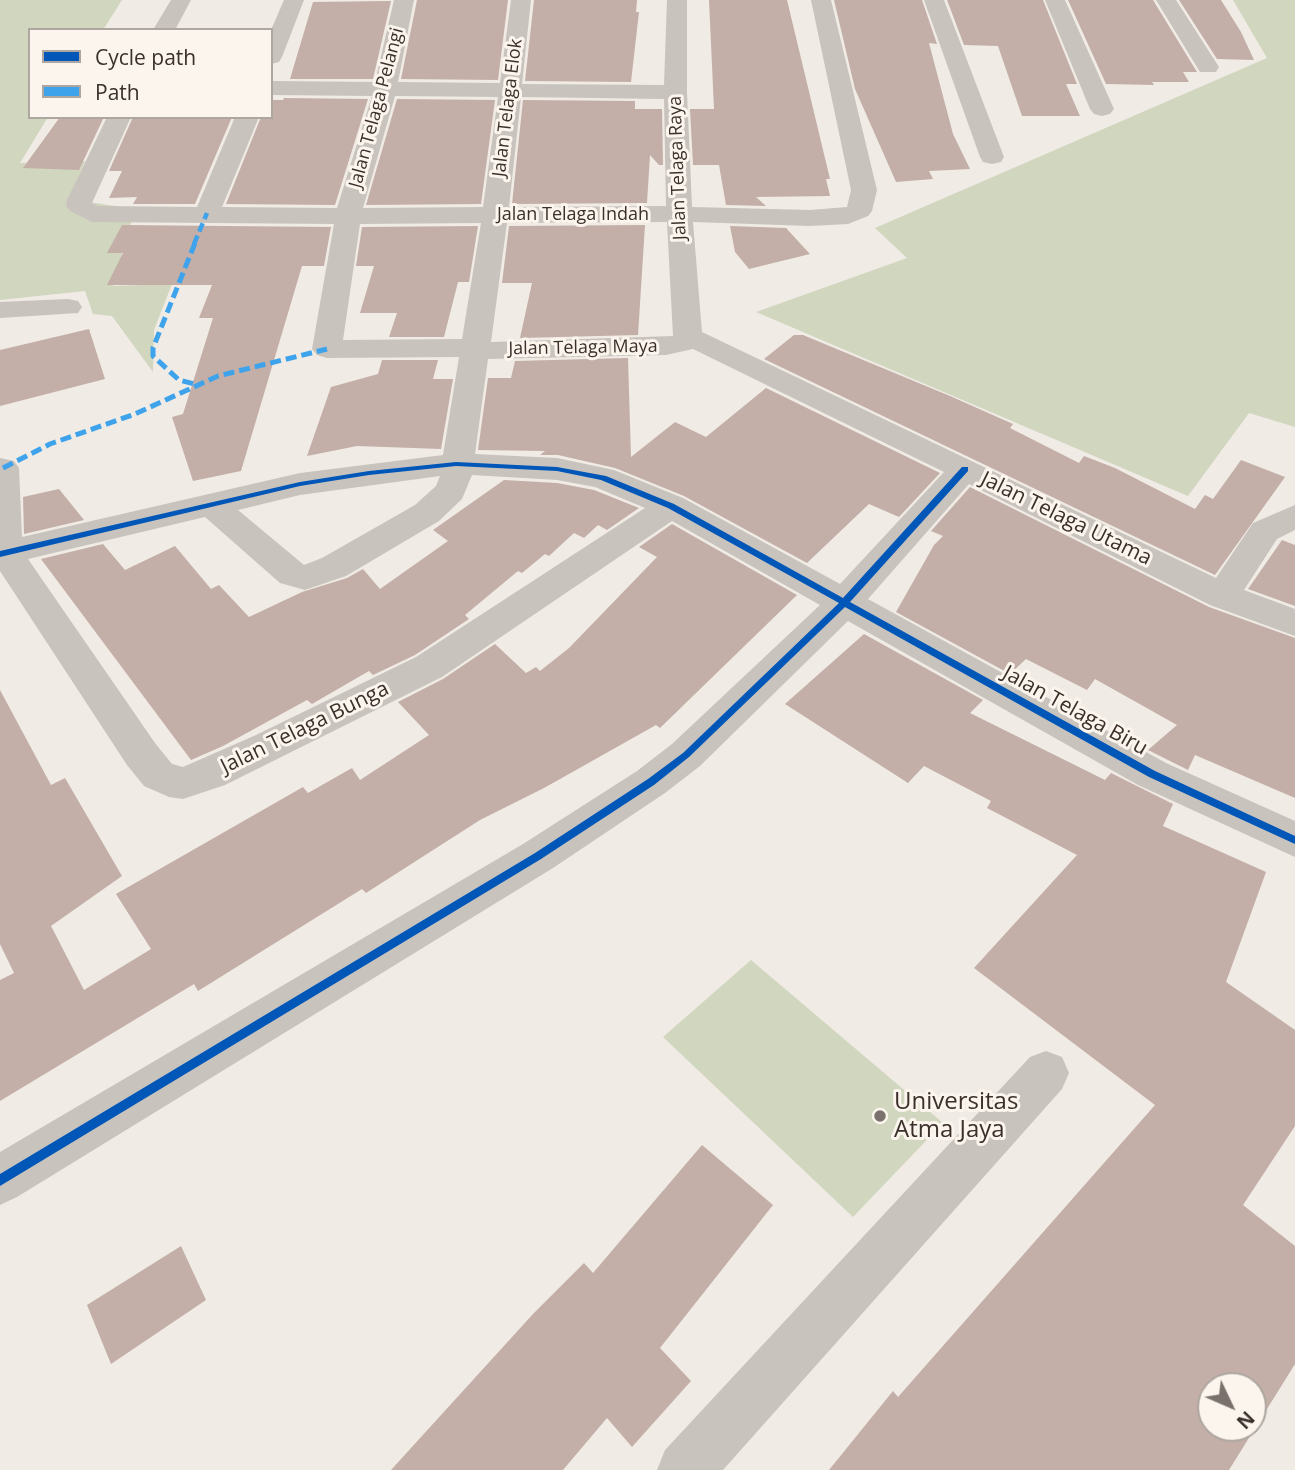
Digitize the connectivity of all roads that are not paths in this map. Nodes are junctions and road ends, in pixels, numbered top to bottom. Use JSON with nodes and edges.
{"nodes":[{"id":1,"x":181,"y":0,"type":"edge"},
{"id":2,"x":294,"y":0,"type":"edge"},
{"id":3,"x":404,"y":0,"type":"edge"},
{"id":4,"x":522,"y":0,"type":"edge"},
{"id":5,"x":677,"y":0,"type":"edge"},
{"id":6,"x":821,"y":0,"type":"edge"},
{"id":7,"x":934,"y":0,"type":"edge"},
{"id":8,"x":1055,"y":0,"type":"edge"},
{"id":9,"x":1166,"y":0,"type":"edge"},
{"id":10,"x":165,"y":28,"type":"edge"},
{"id":11,"x":273,"y":52,"type":"edge"},
{"id":12,"x":1208,"y":67,"type":"dead end"},
{"id":13,"x":273,"y":88,"type":"edge"},
{"id":14,"x":385,"y":90,"type":"junction"},
{"id":15,"x":511,"y":90,"type":"junction"},
{"id":16,"x":675,"y":92,"type":"junction"},
{"id":17,"x":1102,"y":109,"type":"dead end"},
{"id":18,"x":118,"y":119,"type":"edge"},
{"id":19,"x":246,"y":119,"type":"edge"},
{"id":20,"x":992,"y":157,"type":"dead end"},
{"id":21,"x":207,"y":213,"type":"junction"},
{"id":22,"x":679,"y":214,"type":"junction"},
{"id":23,"x":348,"y":216,"type":"junction"},
{"id":24,"x":495,"y":216,"type":"junction"},
{"id":25,"x":68,"y":307,"type":"dead end"},
{"id":26,"x":0,"y":310,"type":"edge"},
{"id":27,"x":688,"y":336,"type":"junction"},
{"id":28,"x":474,"y":349,"type":"junction"},
{"id":29,"x":456,"y":464,"type":"junction"},
{"id":30,"x":3,"y":468,"type":"dead end"},
{"id":31,"x":965,"y":469,"type":"junction"},
{"id":32,"x":211,"y":505,"type":"junction"},
{"id":33,"x":671,"y":506,"type":"junction"},
{"id":34,"x":1295,"y":516,"type":"edge"},
{"id":35,"x":3,"y":554,"type":"edge"},
{"id":36,"x":1222,"y":596,"type":"junction"},
{"id":37,"x":843,"y":604,"type":"junction"},
{"id":38,"x":1295,"y":624,"type":"edge"},
{"id":39,"x":1295,"y":841,"type":"edge"},
{"id":40,"x":1046,"y":1073,"type":"dead end"},
{"id":41,"x":0,"y":1180,"type":"edge"},
{"id":42,"x":685,"y":1470,"type":"edge"}],
"edges":[{"from":1,"to":10,"type":"street"},
{"from":2,"to":11,"type":"street"},
{"from":3,"to":14,"type":"street","name":"Jalan Telaga Pelangi"},
{"from":4,"to":15,"type":"street","name":"Jalan Telaga Elok"},
{"from":5,"to":16,"type":"street","name":"Jalan Telaga Raya"},
{"from":6,"to":22,"type":"street","name":"Jalan Telaga Indah"},
{"from":7,"to":20,"type":"street"},
{"from":8,"to":17,"type":"street"},
{"from":9,"to":12,"type":"street"},
{"from":13,"to":14,"type":"street"},
{"from":14,"to":15,"type":"street"},
{"from":14,"to":23,"type":"street","name":"Jalan Telaga Pelangi"},
{"from":15,"to":16,"type":"street"},
{"from":15,"to":24,"type":"street","name":"Jalan Telaga Elok"},
{"from":16,"to":22,"type":"street","name":"Jalan Telaga Raya"},
{"from":18,"to":21,"type":"street","name":"Jalan Telaga Indah"},
{"from":19,"to":21,"type":"street"},
{"from":21,"to":23,"type":"street","name":"Jalan Telaga Indah"},
{"from":22,"to":24,"type":"street","name":"Jalan Telaga Indah"},
{"from":22,"to":27,"type":"street","name":"Jalan Telaga Raya"},
{"from":23,"to":24,"type":"street","name":"Jalan Telaga Indah"},
{"from":23,"to":28,"type":"street","name":"Jalan Telaga Pelangi"},
{"from":24,"to":28,"type":"street","name":"Jalan Telaga Elok"},
{"from":25,"to":26,"type":"street"},
{"from":27,"to":28,"type":"street","name":"Jalan Telaga Maya"},
{"from":27,"to":31,"type":"street","name":"Jalan Telaga Utama"},
{"from":28,"to":29,"type":"street","name":"Jalan Telaga Elok"},
{"from":29,"to":32,"type":"street","name":"Jalan Telaga Biru"},
{"from":29,"to":32,"type":"street","name":"Jalan Telaga Elok"},
{"from":29,"to":33,"type":"street","name":"Jalan Telaga Biru"},
{"from":30,"to":35,"type":"street"},
{"from":31,"to":36,"type":"street","name":"Jalan Telaga Utama"},
{"from":31,"to":37,"type":"street"},
{"from":32,"to":35,"type":"street","name":"Jalan Telaga Biru"},
{"from":33,"to":35,"type":"street","name":"Jalan Telaga Bunga"},
{"from":33,"to":37,"type":"street","name":"Jalan Telaga Biru"},
{"from":34,"to":36,"type":"street"},
{"from":36,"to":38,"type":"street","name":"Jalan Telaga Utama"},
{"from":37,"to":39,"type":"street","name":"Jalan Telaga Biru"},
{"from":37,"to":41,"type":"street"},
{"from":40,"to":42,"type":"street"}]}
